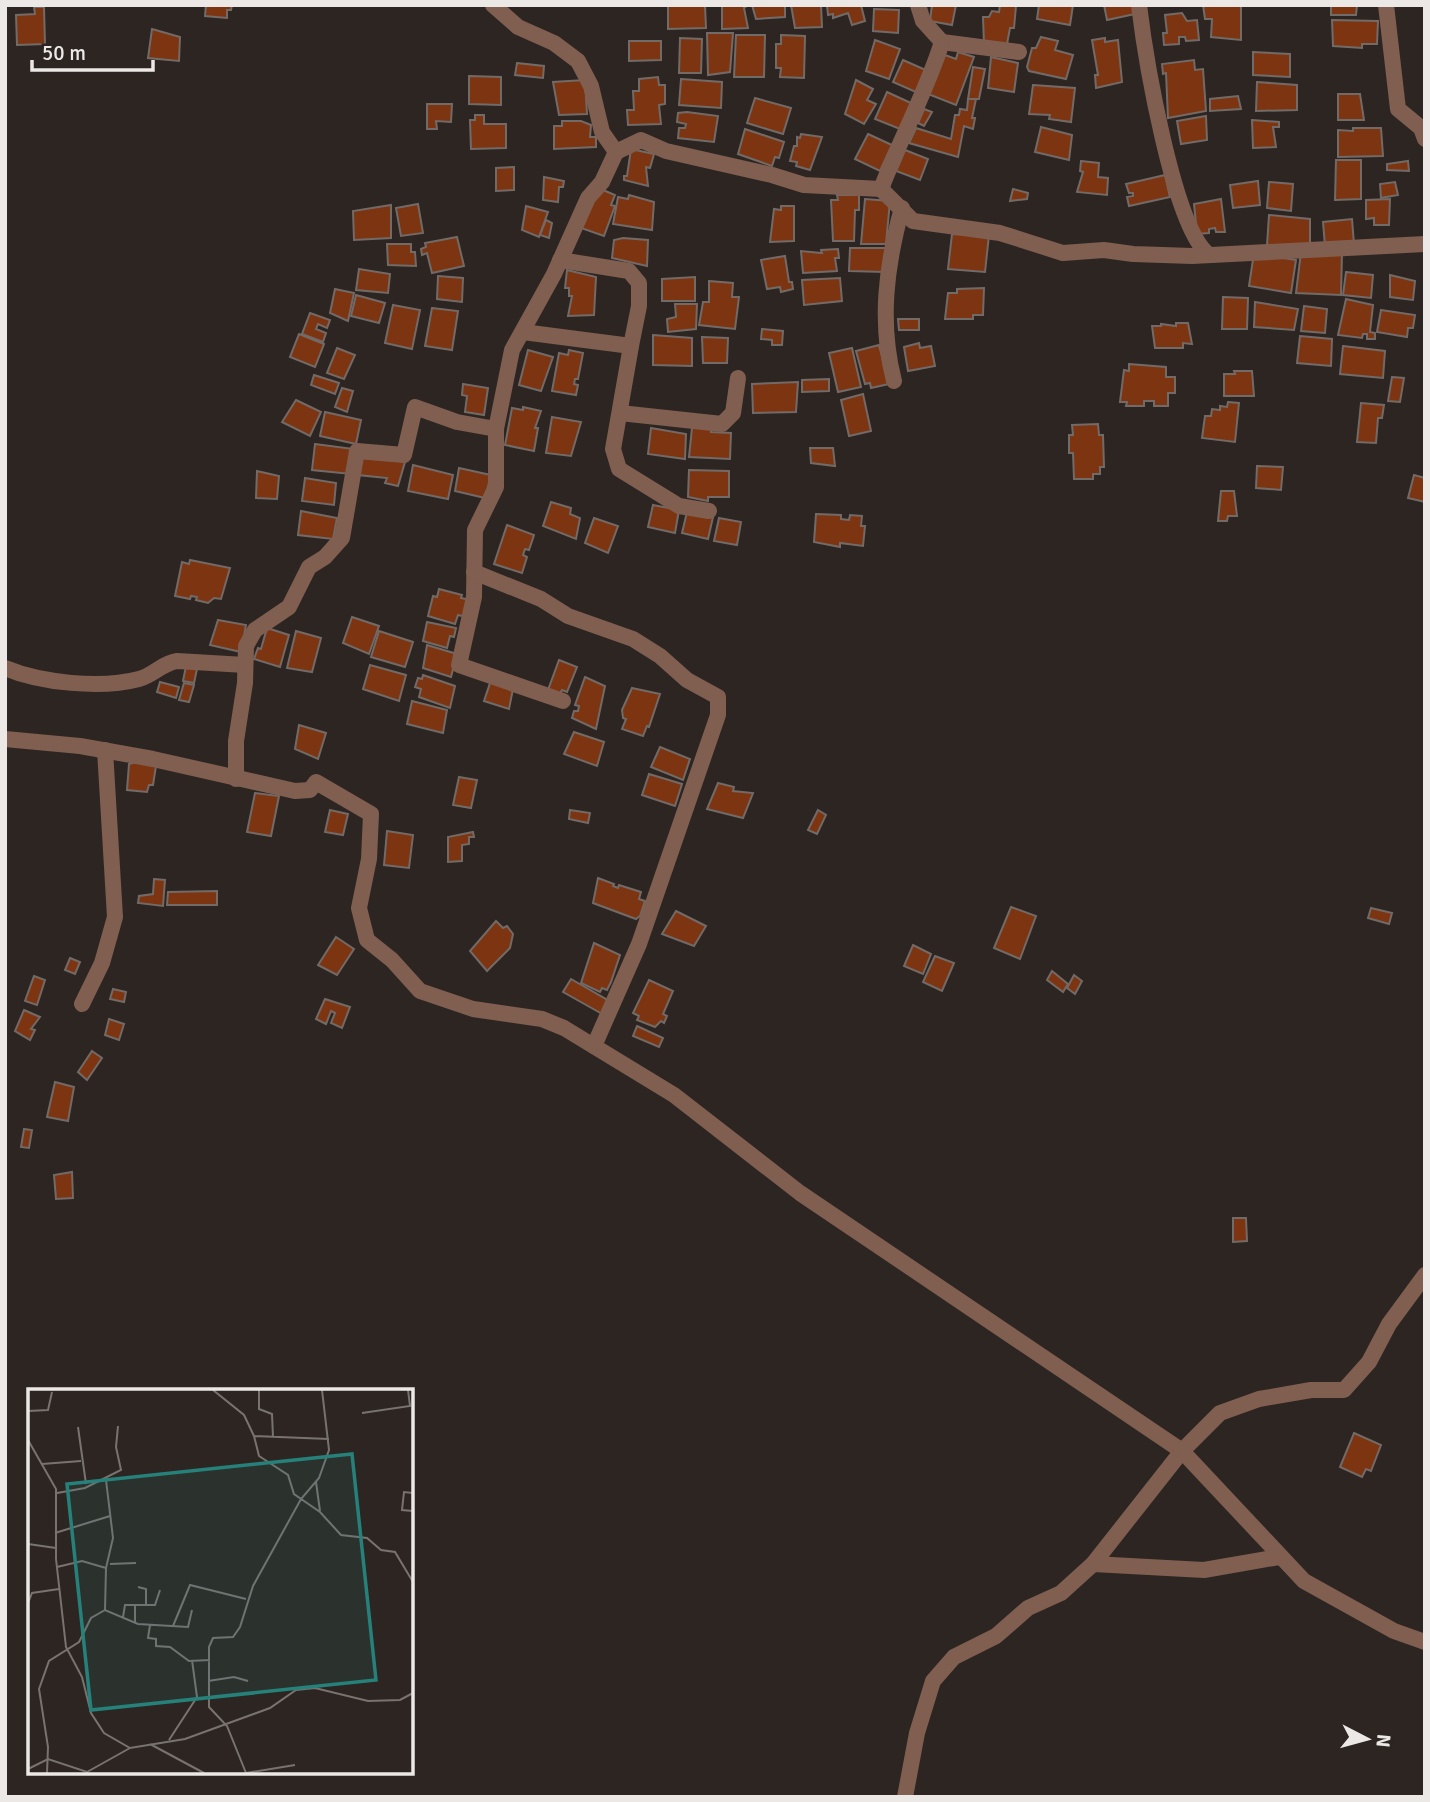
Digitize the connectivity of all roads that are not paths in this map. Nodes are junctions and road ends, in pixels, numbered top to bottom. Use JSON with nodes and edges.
{"nodes":[{"id":1,"x":493,"y":5,"type":"edge"},
{"id":2,"x":918,"y":5,"type":"edge"},
{"id":3,"x":1139,"y":5,"type":"edge"},
{"id":4,"x":1386,"y":5,"type":"edge"},
{"id":5,"x":942,"y":42,"type":"junction"},
{"id":6,"x":1019,"y":52,"type":"dead end"},
{"id":7,"x":1420,"y":122,"type":"edge"},
{"id":8,"x":1425,"y":139,"type":"edge"},
{"id":9,"x":616,"y":152,"type":"junction"},
{"id":10,"x":881,"y":189,"type":"junction"},
{"id":11,"x":902,"y":208,"type":"junction"},
{"id":12,"x":1425,"y":244,"type":"edge"},
{"id":13,"x":1209,"y":255,"type":"junction"},
{"id":14,"x":560,"y":260,"type":"junction"},
{"id":15,"x":523,"y":332,"type":"junction"},
{"id":16,"x":631,"y":346,"type":"junction"},
{"id":17,"x":738,"y":377,"type":"dead end"},
{"id":18,"x":894,"y":381,"type":"dead end"},
{"id":19,"x":620,"y":413,"type":"junction"},
{"id":20,"x":496,"y":429,"type":"junction"},
{"id":21,"x":709,"y":511,"type":"dead end"},
{"id":22,"x":474,"y":572,"type":"junction"},
{"id":23,"x":245,"y":666,"type":"junction"},
{"id":24,"x":5,"y":668,"type":"edge"},
{"id":25,"x":563,"y":701,"type":"dead end"},
{"id":26,"x":5,"y":739,"type":"edge"},
{"id":27,"x":105,"y":750,"type":"junction"},
{"id":28,"x":236,"y":779,"type":"junction"},
{"id":29,"x":82,"y":1004,"type":"dead end"},
{"id":30,"x":594,"y":1046,"type":"junction"},
{"id":31,"x":1425,"y":1275,"type":"edge"},
{"id":32,"x":1182,"y":1451,"type":"junction"},
{"id":33,"x":1279,"y":1557,"type":"junction"},
{"id":34,"x":1093,"y":1564,"type":"junction"},
{"id":35,"x":1425,"y":1642,"type":"edge"},
{"id":36,"x":905,"y":1797,"type":"edge"}],
"edges":[{"from":1,"to":9,"type":"street"},
{"from":2,"to":5,"type":"street"},
{"from":3,"to":13,"type":"street"},
{"from":4,"to":7,"type":"street"},
{"from":5,"to":6,"type":"street"},
{"from":5,"to":10,"type":"street"},
{"from":7,"to":8,"type":"street"},
{"from":9,"to":10,"type":"street"},
{"from":9,"to":14,"type":"street"},
{"from":10,"to":11,"type":"street"},
{"from":11,"to":13,"type":"street"},
{"from":11,"to":18,"type":"street"},
{"from":12,"to":13,"type":"street"},
{"from":14,"to":15,"type":"street"},
{"from":14,"to":16,"type":"street"},
{"from":15,"to":16,"type":"street"},
{"from":15,"to":20,"type":"street"},
{"from":16,"to":19,"type":"street"},
{"from":17,"to":19,"type":"street"},
{"from":19,"to":21,"type":"street"},
{"from":20,"to":22,"type":"street"},
{"from":20,"to":23,"type":"street"},
{"from":22,"to":25,"type":"street"},
{"from":22,"to":30,"type":"street"},
{"from":23,"to":24,"type":"street"},
{"from":23,"to":28,"type":"street"},
{"from":26,"to":27,"type":"street"},
{"from":27,"to":28,"type":"street"},
{"from":27,"to":29,"type":"street"},
{"from":28,"to":30,"type":"street"},
{"from":30,"to":32,"type":"street"},
{"from":31,"to":32,"type":"street"},
{"from":32,"to":33,"type":"street"},
{"from":32,"to":34,"type":"street"},
{"from":33,"to":34,"type":"street"},
{"from":33,"to":35,"type":"street"},
{"from":34,"to":36,"type":"street"}]}
